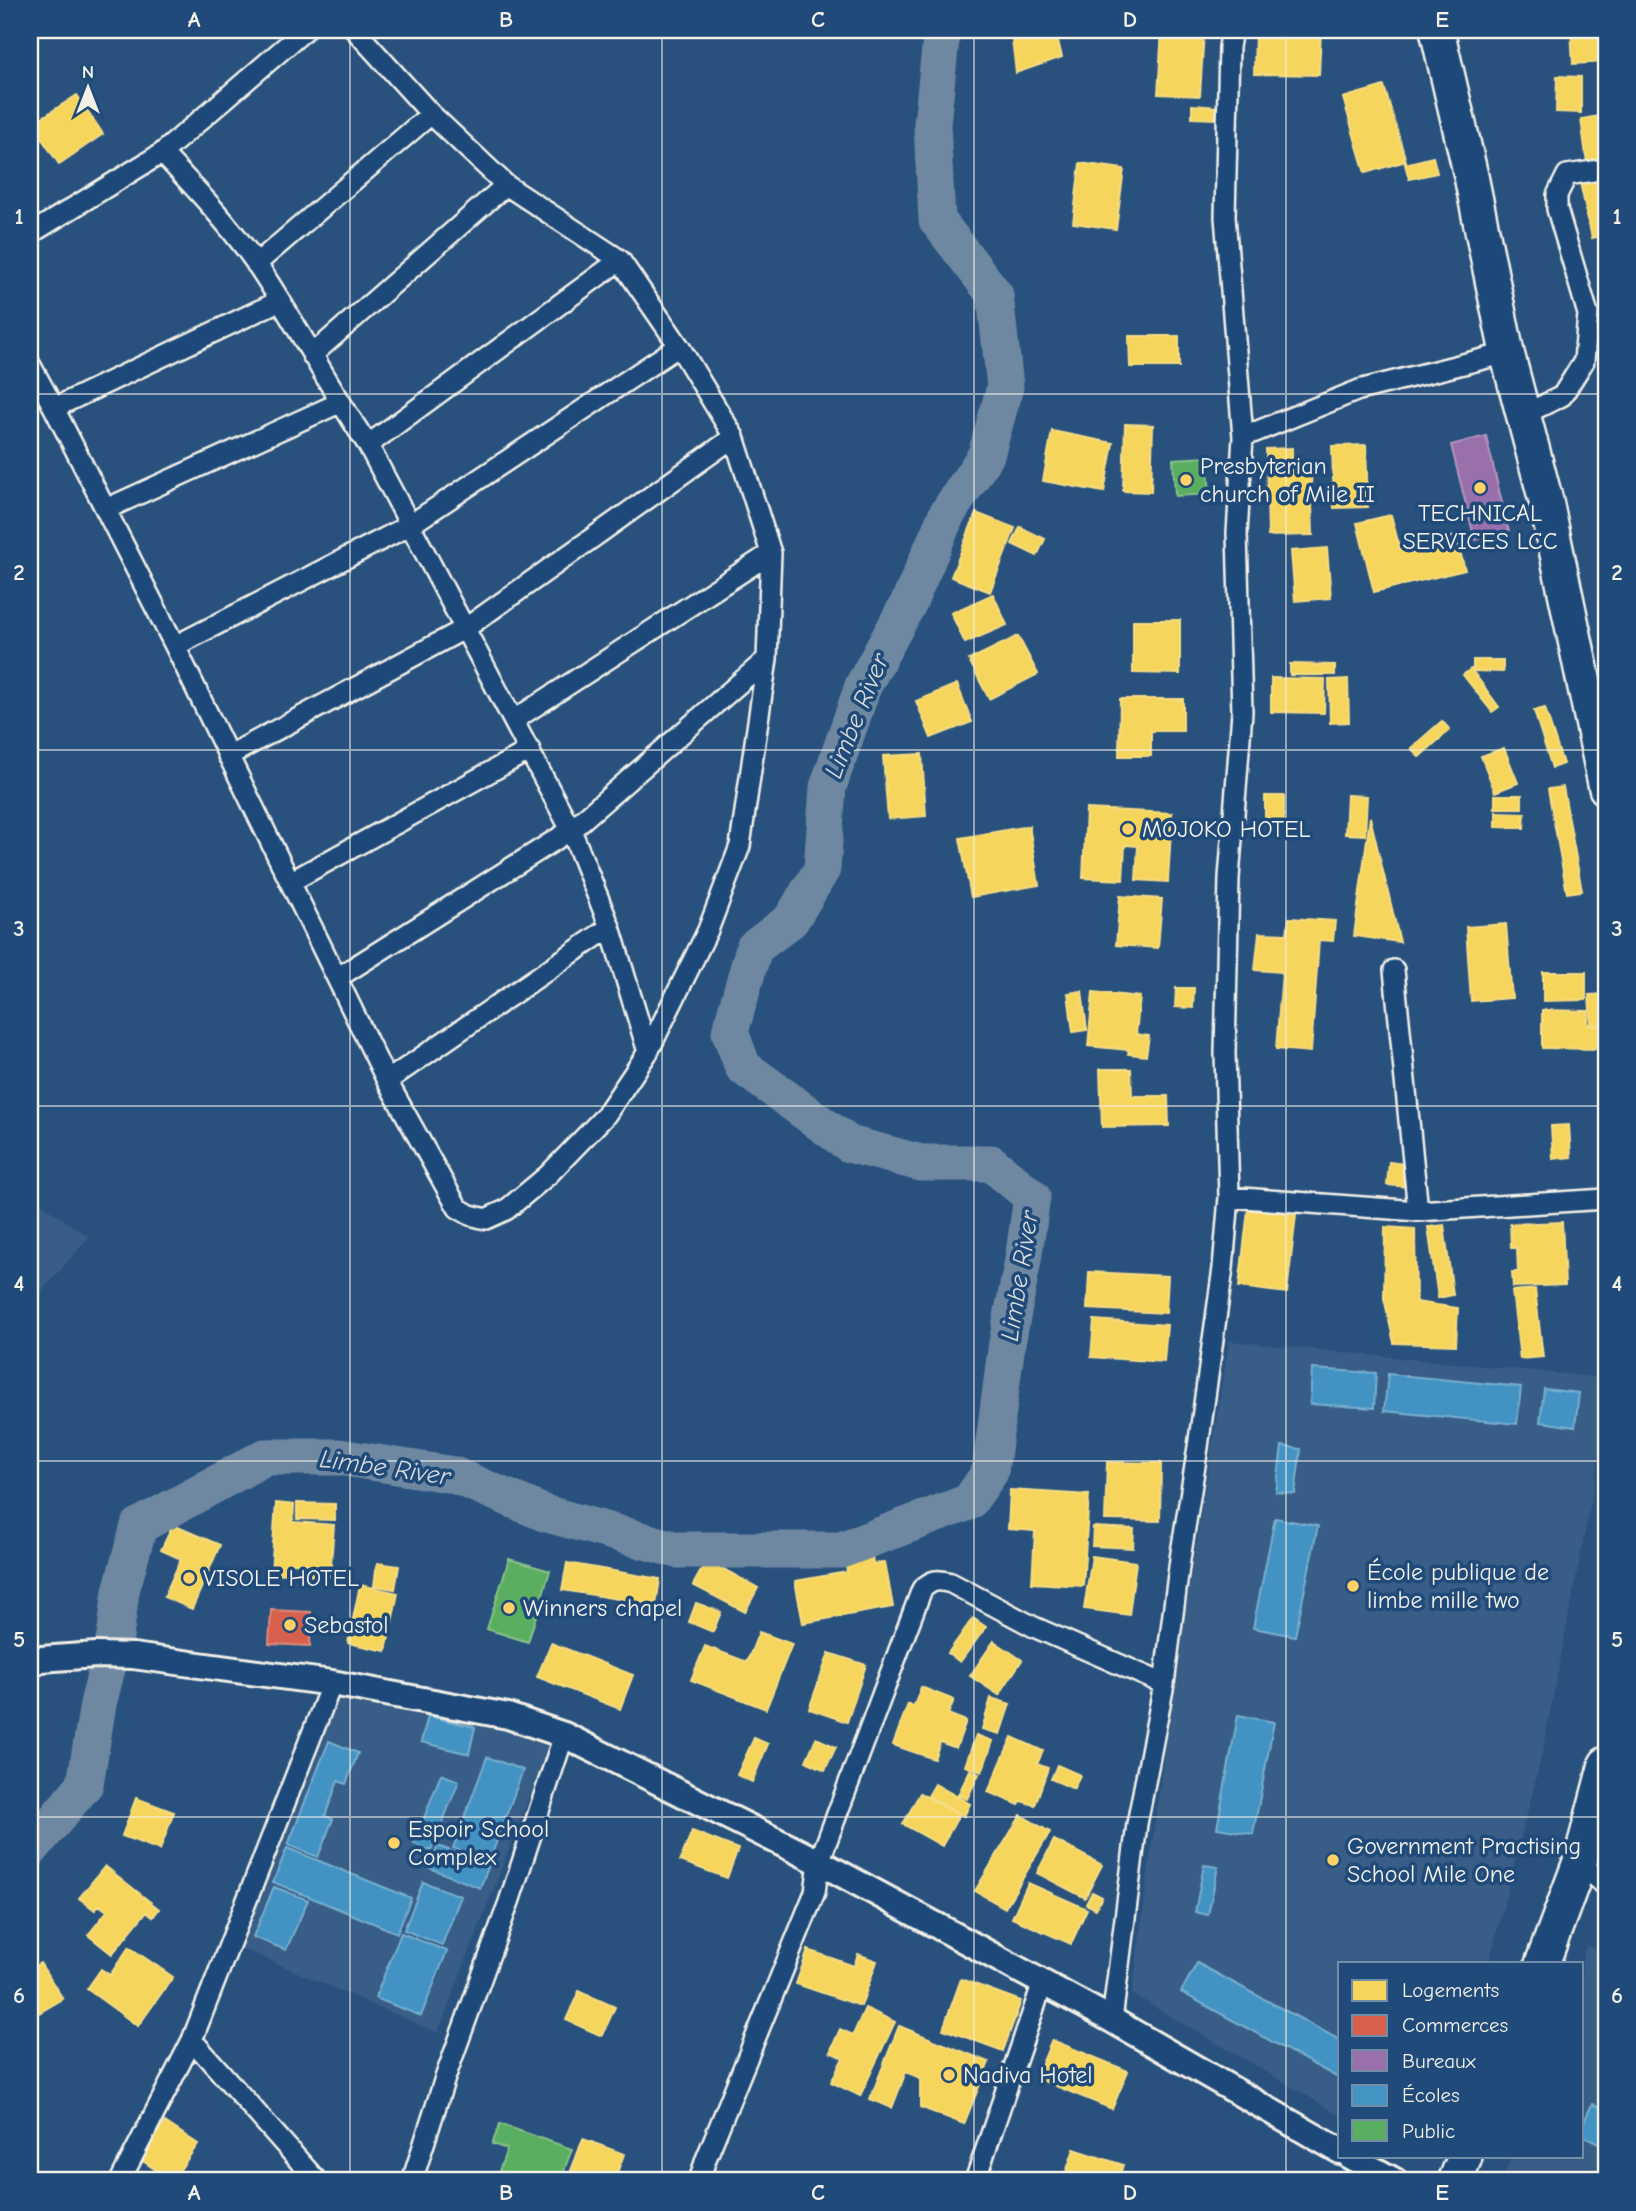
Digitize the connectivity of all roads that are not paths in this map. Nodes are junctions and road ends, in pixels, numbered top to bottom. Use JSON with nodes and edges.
{"nodes":[{"id":1,"x":305,"y":30,"type":"edge"},
{"id":2,"x":355,"y":30,"type":"edge"},
{"id":3,"x":1232,"y":30,"type":"edge"},
{"id":4,"x":1437,"y":30,"type":"edge"},
{"id":5,"x":431,"y":114,"type":"junction"},
{"id":6,"x":162,"y":153,"type":"junction"},
{"id":7,"x":1606,"y":169,"type":"edge"},
{"id":8,"x":506,"y":185,"type":"junction"},
{"id":9,"x":30,"y":234,"type":"edge"},
{"id":10,"x":620,"y":260,"type":"junction"},
{"id":11,"x":256,"y":264,"type":"junction"},
{"id":12,"x":279,"y":301,"type":"junction"},
{"id":13,"x":679,"y":346,"type":"junction"},
{"id":14,"x":1507,"y":353,"type":"junction"},
{"id":15,"x":312,"y":355,"type":"junction"},
{"id":16,"x":30,"y":364,"type":"edge"},
{"id":17,"x":339,"y":402,"type":"junction"},
{"id":18,"x":54,"y":408,"type":"junction"},
{"id":19,"x":1523,"y":415,"type":"junction"},
{"id":20,"x":734,"y":437,"type":"junction"},
{"id":21,"x":1242,"y":437,"type":"junction"},
{"id":22,"x":368,"y":445,"type":"junction"},
{"id":23,"x":106,"y":509,"type":"junction"},
{"id":24,"x":410,"y":525,"type":"junction"},
{"id":25,"x":771,"y":553,"type":"junction"},
{"id":26,"x":466,"y":628,"type":"junction"},
{"id":27,"x":175,"y":646,"type":"junction"},
{"id":28,"x":767,"y":659,"type":"junction"},
{"id":29,"x":514,"y":720,"type":"junction"},
{"id":30,"x":530,"y":750,"type":"junction"},
{"id":31,"x":228,"y":756,"type":"junction"},
{"id":32,"x":1606,"y":788,"type":"edge"},
{"id":33,"x":571,"y":830,"type":"junction"},
{"id":34,"x":290,"y":882,"type":"junction"},
{"id":35,"x":610,"y":927,"type":"junction"},
{"id":36,"x":1394,"y":970,"type":"dead end"},
{"id":37,"x":337,"y":978,"type":"junction"},
{"id":38,"x":648,"y":1052,"type":"junction"},
{"id":39,"x":387,"y":1081,"type":"junction"},
{"id":40,"x":1229,"y":1197,"type":"junction"},
{"id":41,"x":1606,"y":1199,"type":"edge"},
{"id":42,"x":1418,"y":1211,"type":"junction"},
{"id":43,"x":34,"y":1657,"type":"edge"},
{"id":44,"x":332,"y":1683,"type":"junction"},
{"id":45,"x":1164,"y":1684,"type":"junction"},
{"id":46,"x":564,"y":1735,"type":"junction"},
{"id":47,"x":1606,"y":1764,"type":"edge"},
{"id":48,"x":819,"y":1862,"type":"junction"},
{"id":49,"x":1580,"y":1862,"type":"junction"},
{"id":50,"x":1606,"y":1887,"type":"edge"},
{"id":51,"x":1543,"y":1962,"type":"edge"},
{"id":52,"x":1043,"y":1982,"type":"junction"},
{"id":53,"x":1112,"y":2020,"type":"junction"},
{"id":54,"x":192,"y":2040,"type":"junction"},
{"id":55,"x":1338,"y":2150,"type":"edge"},
{"id":56,"x":1353,"y":2158,"type":"edge"},
{"id":57,"x":1465,"y":2158,"type":"edge"},
{"id":58,"x":120,"y":2181,"type":"edge"},
{"id":59,"x":317,"y":2181,"type":"edge"},
{"id":60,"x":412,"y":2181,"type":"edge"},
{"id":61,"x":699,"y":2181,"type":"edge"},
{"id":62,"x":975,"y":2181,"type":"edge"},
{"id":63,"x":1395,"y":2181,"type":"edge"},
{"id":64,"x":1455,"y":2181,"type":"edge"}],
"edges":[{"from":1,"to":6,"type":"street"},
{"from":2,"to":5,"type":"street"},
{"from":3,"to":21,"type":"street"},
{"from":4,"to":14,"type":"highway"},
{"from":5,"to":8,"type":"street"},
{"from":5,"to":11,"type":"street"},
{"from":6,"to":9,"type":"street"},
{"from":6,"to":11,"type":"street"},
{"from":7,"to":19,"type":"street"},
{"from":8,"to":10,"type":"street"},
{"from":8,"to":15,"type":"street"},
{"from":10,"to":13,"type":"street"},
{"from":10,"to":22,"type":"street"},
{"from":11,"to":12,"type":"street"},
{"from":12,"to":15,"type":"street"},
{"from":12,"to":18,"type":"street"},
{"from":13,"to":20,"type":"street"},
{"from":13,"to":24,"type":"street"},
{"from":14,"to":19,"type":"highway"},
{"from":14,"to":21,"type":"street"},
{"from":15,"to":17,"type":"street"},
{"from":16,"to":18,"type":"street"},
{"from":17,"to":22,"type":"street"},
{"from":17,"to":23,"type":"street"},
{"from":18,"to":23,"type":"street"},
{"from":19,"to":32,"type":"highway"},
{"from":20,"to":25,"type":"street"},
{"from":20,"to":26,"type":"street"},
{"from":21,"to":40,"type":"street"},
{"from":22,"to":24,"type":"street"},
{"from":23,"to":27,"type":"street"},
{"from":24,"to":26,"type":"street"},
{"from":24,"to":27,"type":"street"},
{"from":25,"to":28,"type":"street"},
{"from":25,"to":29,"type":"street"},
{"from":26,"to":29,"type":"street"},
{"from":26,"to":31,"type":"street"},
{"from":27,"to":31,"type":"street"},
{"from":28,"to":33,"type":"street"},
{"from":28,"to":38,"type":"street"},
{"from":29,"to":30,"type":"street"},
{"from":30,"to":33,"type":"street"},
{"from":30,"to":34,"type":"street"},
{"from":31,"to":34,"type":"street"},
{"from":33,"to":35,"type":"street"},
{"from":33,"to":37,"type":"street"},
{"from":34,"to":37,"type":"street"},
{"from":35,"to":38,"type":"street"},
{"from":35,"to":39,"type":"street"},
{"from":36,"to":42,"type":"street"},
{"from":37,"to":39,"type":"street"},
{"from":38,"to":39,"type":"street"},
{"from":40,"to":42,"type":"street"},
{"from":40,"to":45,"type":"street"},
{"from":41,"to":42,"type":"street"},
{"from":43,"to":44,"type":"street"},
{"from":44,"to":46,"type":"street"},
{"from":44,"to":54,"type":"street"},
{"from":45,"to":48,"type":"street"},
{"from":45,"to":53,"type":"street"},
{"from":46,"to":48,"type":"street"},
{"from":46,"to":60,"type":"street"},
{"from":47,"to":49,"type":"highway"},
{"from":48,"to":52,"type":"street"},
{"from":48,"to":61,"type":"street"},
{"from":49,"to":50,"type":"street"},
{"from":49,"to":51,"type":"highway"},
{"from":52,"to":53,"type":"street"},
{"from":52,"to":62,"type":"street"},
{"from":53,"to":55,"type":"street"},
{"from":54,"to":58,"type":"street"},
{"from":54,"to":59,"type":"street"},
{"from":56,"to":63,"type":"street"},
{"from":57,"to":64,"type":"highway"}]}
